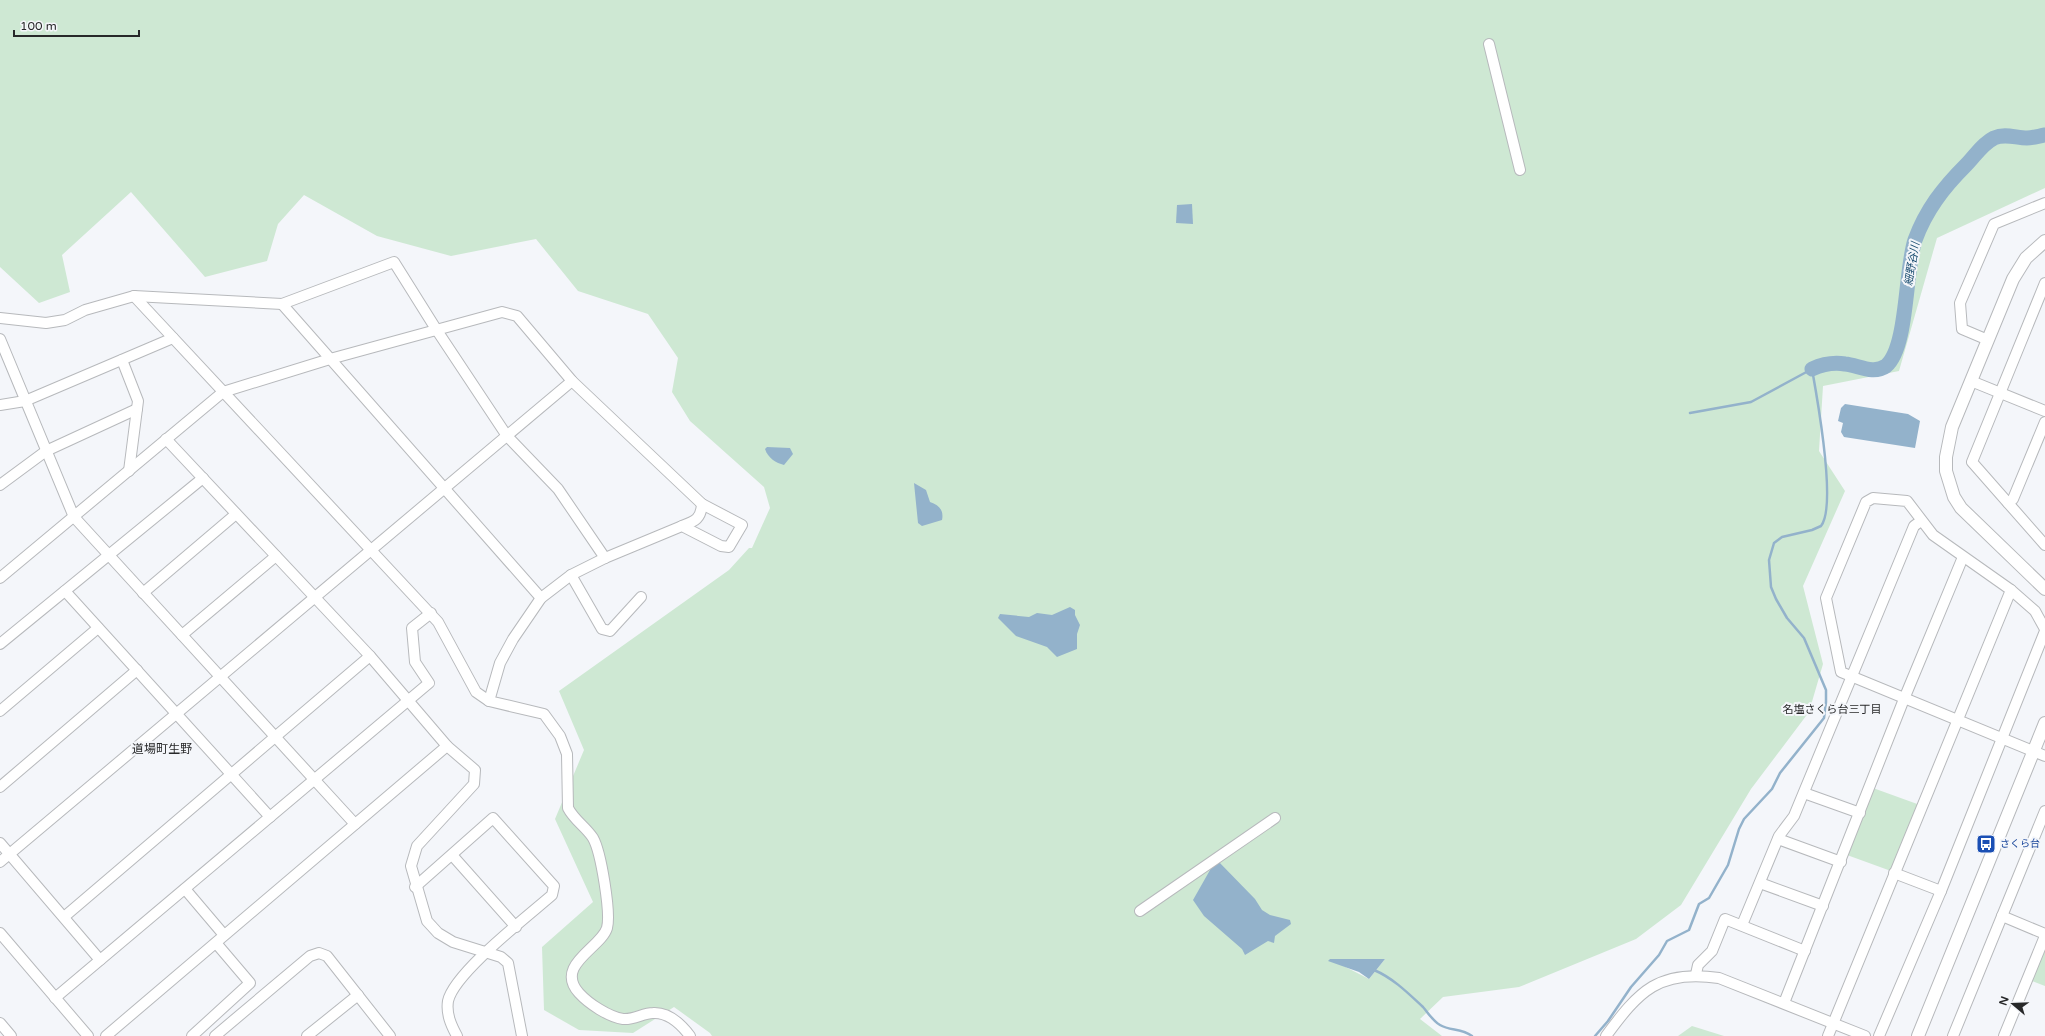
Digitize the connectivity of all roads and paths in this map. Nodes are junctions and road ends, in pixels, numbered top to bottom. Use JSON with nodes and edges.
{"nodes":[{"id":1,"x":1489,"y":44,"type":"dead end"},
{"id":2,"x":1520,"y":170,"type":"dead end"},
{"id":3,"x":2045,"y":203,"type":"edge"},
{"id":4,"x":2045,"y":241,"type":"edge"},
{"id":5,"x":2045,"y":284,"type":"edge"},
{"id":6,"x":134,"y":296,"type":"junction"},
{"id":7,"x":282,"y":304,"type":"junction"},
{"id":8,"x":0,"y":318,"type":"edge"},
{"id":9,"x":436,"y":329,"type":"junction"},
{"id":10,"x":173,"y":338,"type":"junction"},
{"id":11,"x":0,"y":339,"type":"edge"},
{"id":12,"x":1988,"y":340,"type":"junction"},
{"id":13,"x":330,"y":359,"type":"junction"},
{"id":14,"x":122,"y":360,"type":"junction"},
{"id":15,"x":572,"y":381,"type":"junction"},
{"id":16,"x":1971,"y":381,"type":"junction"},
{"id":17,"x":223,"y":392,"type":"junction"},
{"id":18,"x":2000,"y":393,"type":"junction"},
{"id":19,"x":25,"y":401,"type":"junction"},
{"id":20,"x":0,"y":405,"type":"edge"},
{"id":21,"x":137,"y":409,"type":"junction"},
{"id":22,"x":2045,"y":411,"type":"edge"},
{"id":23,"x":2045,"y":422,"type":"edge"},
{"id":24,"x":507,"y":436,"type":"junction"},
{"id":25,"x":166,"y":439,"type":"junction"},
{"id":26,"x":46,"y":451,"type":"junction"},
{"id":27,"x":129,"y":471,"type":"junction"},
{"id":28,"x":203,"y":478,"type":"junction"},
{"id":29,"x":0,"y":485,"type":"edge"},
{"id":30,"x":444,"y":488,"type":"junction"},
{"id":31,"x":2008,"y":503,"type":"junction"},
{"id":32,"x":702,"y":504,"type":"junction"},
{"id":33,"x":236,"y":514,"type":"junction"},
{"id":34,"x":74,"y":517,"type":"junction"},
{"id":35,"x":1920,"y":521,"type":"junction"},
{"id":36,"x":682,"y":526,"type":"junction"},
{"id":37,"x":2045,"y":545,"type":"edge"},
{"id":38,"x":371,"y":550,"type":"junction"},
{"id":39,"x":108,"y":555,"type":"junction"},
{"id":40,"x":276,"y":556,"type":"junction"},
{"id":41,"x":1963,"y":557,"type":"junction"},
{"id":42,"x":605,"y":558,"type":"junction"},
{"id":43,"x":571,"y":575,"type":"junction"},
{"id":44,"x":0,"y":578,"type":"edge"},
{"id":45,"x":2045,"y":589,"type":"edge"},
{"id":46,"x":2011,"y":590,"type":"junction"},
{"id":47,"x":65,"y":591,"type":"junction"},
{"id":48,"x":143,"y":592,"type":"junction"},
{"id":49,"x":315,"y":597,"type":"junction"},
{"id":50,"x":640,"y":597,"type":"dead end"},
{"id":51,"x":541,"y":598,"type":"junction"},
{"id":52,"x":430,"y":613,"type":"junction"},
{"id":53,"x":98,"y":628,"type":"junction"},
{"id":54,"x":2045,"y":630,"type":"edge"},
{"id":55,"x":182,"y":635,"type":"junction"},
{"id":56,"x":0,"y":644,"type":"edge"},
{"id":57,"x":370,"y":656,"type":"junction"},
{"id":58,"x":137,"y":670,"type":"junction"},
{"id":59,"x":220,"y":677,"type":"junction"},
{"id":60,"x":1850,"y":677,"type":"junction"},
{"id":61,"x":1904,"y":699,"type":"junction"},
{"id":62,"x":408,"y":701,"type":"junction"},
{"id":63,"x":489,"y":701,"type":"junction"},
{"id":64,"x":0,"y":711,"type":"edge"},
{"id":65,"x":177,"y":714,"type":"junction"},
{"id":66,"x":1957,"y":721,"type":"junction"},
{"id":67,"x":2045,"y":723,"type":"edge"},
{"id":68,"x":275,"y":737,"type":"junction"},
{"id":69,"x":2002,"y":739,"type":"junction"},
{"id":70,"x":447,"y":746,"type":"junction"},
{"id":71,"x":2033,"y":752,"type":"junction"},
{"id":72,"x":2045,"y":756,"type":"edge"},
{"id":73,"x":232,"y":774,"type":"junction"},
{"id":74,"x":315,"y":780,"type":"junction"},
{"id":75,"x":0,"y":787,"type":"edge"},
{"id":76,"x":1804,"y":793,"type":"junction"},
{"id":77,"x":2045,"y":811,"type":"edge"},
{"id":78,"x":1860,"y":813,"type":"junction"},
{"id":79,"x":270,"y":817,"type":"junction"},
{"id":80,"x":1275,"y":818,"type":"dead end"},
{"id":81,"x":355,"y":824,"type":"junction"},
{"id":82,"x":1778,"y":839,"type":"junction"},
{"id":83,"x":0,"y":843,"type":"edge"},
{"id":84,"x":10,"y":854,"type":"junction"},
{"id":85,"x":452,"y":855,"type":"junction"},
{"id":86,"x":0,"y":862,"type":"edge"},
{"id":87,"x":1841,"y":862,"type":"junction"},
{"id":88,"x":1894,"y":872,"type":"junction"},
{"id":89,"x":1760,"y":883,"type":"junction"},
{"id":90,"x":416,"y":887,"type":"junction"},
{"id":91,"x":185,"y":889,"type":"junction"},
{"id":92,"x":1941,"y":891,"type":"junction"},
{"id":93,"x":1823,"y":906,"type":"junction"},
{"id":94,"x":1140,"y":911,"type":"dead end"},
{"id":95,"x":2002,"y":916,"type":"junction"},
{"id":96,"x":64,"y":917,"type":"junction"},
{"id":97,"x":1742,"y":925,"type":"junction"},
{"id":98,"x":516,"y":927,"type":"junction"},
{"id":99,"x":0,"y":933,"type":"edge"},
{"id":100,"x":224,"y":935,"type":"junction"},
{"id":101,"x":2045,"y":935,"type":"edge"},
{"id":102,"x":216,"y":943,"type":"junction"},
{"id":103,"x":1805,"y":951,"type":"junction"},
{"id":104,"x":487,"y":953,"type":"junction"},
{"id":105,"x":100,"y":960,"type":"junction"},
{"id":106,"x":1696,"y":974,"type":"junction"},
{"id":107,"x":358,"y":995,"type":"junction"},
{"id":108,"x":55,"y":998,"type":"junction"},
{"id":109,"x":1784,"y":1003,"type":"junction"},
{"id":110,"x":0,"y":1023,"type":"edge"},
{"id":111,"x":1833,"y":1023,"type":"junction"},
{"id":112,"x":11,"y":1036,"type":"edge"},
{"id":113,"x":88,"y":1036,"type":"edge"},
{"id":114,"x":106,"y":1036,"type":"edge"},
{"id":115,"x":192,"y":1036,"type":"edge"},
{"id":116,"x":215,"y":1036,"type":"edge"},
{"id":117,"x":307,"y":1036,"type":"edge"},
{"id":118,"x":390,"y":1036,"type":"edge"},
{"id":119,"x":457,"y":1036,"type":"edge"},
{"id":120,"x":522,"y":1036,"type":"edge"},
{"id":121,"x":690,"y":1036,"type":"edge"},
{"id":122,"x":1606,"y":1036,"type":"edge"},
{"id":123,"x":1828,"y":1036,"type":"edge"},
{"id":124,"x":1865,"y":1036,"type":"edge"},
{"id":125,"x":1879,"y":1036,"type":"edge"},
{"id":126,"x":1918,"y":1036,"type":"edge"},
{"id":127,"x":1953,"y":1036,"type":"edge"},
{"id":128,"x":2004,"y":1036,"type":"edge"}],
"edges":[{"from":1,"to":2,"type":"street"},
{"from":3,"to":12,"type":"street"},
{"from":4,"to":12,"type":"street"},
{"from":5,"to":18,"type":"street"},
{"from":6,"to":7,"type":"street"},
{"from":6,"to":8,"type":"street"},
{"from":6,"to":10,"type":"street"},
{"from":7,"to":9,"type":"street"},
{"from":7,"to":13,"type":"street"},
{"from":9,"to":13,"type":"street"},
{"from":9,"to":15,"type":"street"},
{"from":9,"to":24,"type":"street"},
{"from":10,"to":14,"type":"street"},
{"from":10,"to":17,"type":"street"},
{"from":11,"to":19,"type":"street"},
{"from":12,"to":16,"type":"street"},
{"from":13,"to":17,"type":"street"},
{"from":13,"to":30,"type":"street"},
{"from":14,"to":19,"type":"street"},
{"from":14,"to":21,"type":"street"},
{"from":15,"to":24,"type":"street"},
{"from":15,"to":32,"type":"street"},
{"from":16,"to":18,"type":"street"},
{"from":16,"to":45,"type":"street"},
{"from":17,"to":25,"type":"street"},
{"from":17,"to":38,"type":"street"},
{"from":18,"to":22,"type":"street"},
{"from":18,"to":31,"type":"street"},
{"from":19,"to":20,"type":"street"},
{"from":19,"to":26,"type":"street"},
{"from":21,"to":26,"type":"street"},
{"from":21,"to":27,"type":"street"},
{"from":23,"to":31,"type":"street"},
{"from":24,"to":30,"type":"street"},
{"from":24,"to":42,"type":"street"},
{"from":25,"to":27,"type":"street"},
{"from":25,"to":28,"type":"street"},
{"from":26,"to":29,"type":"street"},
{"from":26,"to":34,"type":"street"},
{"from":27,"to":34,"type":"street"},
{"from":28,"to":33,"type":"street"},
{"from":28,"to":39,"type":"street"},
{"from":30,"to":38,"type":"street"},
{"from":30,"to":51,"type":"street"},
{"from":31,"to":37,"type":"street"},
{"from":32,"to":36,"type":"street"},
{"from":32,"to":36,"type":"street"},
{"from":33,"to":40,"type":"street"},
{"from":33,"to":48,"type":"street"},
{"from":34,"to":39,"type":"street"},
{"from":34,"to":44,"type":"street"},
{"from":35,"to":41,"type":"street"},
{"from":35,"to":60,"type":"street"},
{"from":35,"to":60,"type":"street"},
{"from":36,"to":42,"type":"street"},
{"from":38,"to":49,"type":"street"},
{"from":38,"to":52,"type":"street"},
{"from":39,"to":47,"type":"street"},
{"from":39,"to":48,"type":"street"},
{"from":40,"to":49,"type":"street"},
{"from":40,"to":55,"type":"street"},
{"from":41,"to":46,"type":"street"},
{"from":41,"to":61,"type":"street"},
{"from":42,"to":43,"type":"street"},
{"from":43,"to":50,"type":"street"},
{"from":43,"to":51,"type":"street"},
{"from":46,"to":54,"type":"street"},
{"from":46,"to":66,"type":"street"},
{"from":47,"to":53,"type":"street"},
{"from":47,"to":56,"type":"street"},
{"from":48,"to":55,"type":"street"},
{"from":49,"to":57,"type":"street"},
{"from":49,"to":59,"type":"street"},
{"from":51,"to":63,"type":"street"},
{"from":52,"to":62,"type":"street"},
{"from":52,"to":63,"type":"street"},
{"from":53,"to":58,"type":"street"},
{"from":53,"to":64,"type":"street"},
{"from":54,"to":69,"type":"street"},
{"from":55,"to":59,"type":"street"},
{"from":57,"to":62,"type":"street"},
{"from":57,"to":68,"type":"street"},
{"from":58,"to":65,"type":"street"},
{"from":58,"to":75,"type":"street"},
{"from":59,"to":65,"type":"street"},
{"from":59,"to":68,"type":"street"},
{"from":60,"to":61,"type":"street"},
{"from":60,"to":76,"type":"street"},
{"from":61,"to":66,"type":"street"},
{"from":61,"to":78,"type":"street"},
{"from":62,"to":70,"type":"street"},
{"from":62,"to":74,"type":"street"},
{"from":63,"to":121,"type":"street"},
{"from":65,"to":73,"type":"street"},
{"from":65,"to":84,"type":"street"},
{"from":66,"to":69,"type":"street"},
{"from":66,"to":88,"type":"street"},
{"from":67,"to":71,"type":"street"},
{"from":68,"to":73,"type":"street"},
{"from":68,"to":74,"type":"street"},
{"from":69,"to":71,"type":"street"},
{"from":69,"to":92,"type":"street"},
{"from":70,"to":81,"type":"street"},
{"from":70,"to":90,"type":"street"},
{"from":71,"to":72,"type":"street"},
{"from":71,"to":126,"type":"street"},
{"from":73,"to":79,"type":"street"},
{"from":73,"to":96,"type":"street"},
{"from":74,"to":79,"type":"street"},
{"from":74,"to":81,"type":"street"},
{"from":76,"to":78,"type":"street"},
{"from":76,"to":82,"type":"street"},
{"from":77,"to":95,"type":"street"},
{"from":78,"to":87,"type":"street"},
{"from":79,"to":91,"type":"street"},
{"from":80,"to":94,"type":"street"},
{"from":81,"to":100,"type":"street"},
{"from":82,"to":87,"type":"street"},
{"from":82,"to":89,"type":"street"},
{"from":83,"to":84,"type":"street"},
{"from":84,"to":86,"type":"street"},
{"from":84,"to":96,"type":"street"},
{"from":85,"to":90,"type":"street"},
{"from":85,"to":98,"type":"street"},
{"from":85,"to":98,"type":"street"},
{"from":87,"to":93,"type":"street"},
{"from":88,"to":92,"type":"street"},
{"from":88,"to":111,"type":"street"},
{"from":89,"to":93,"type":"street"},
{"from":89,"to":97,"type":"street"},
{"from":90,"to":104,"type":"street"},
{"from":91,"to":100,"type":"street"},
{"from":91,"to":105,"type":"street"},
{"from":92,"to":125,"type":"street"},
{"from":93,"to":103,"type":"street"},
{"from":95,"to":101,"type":"street"},
{"from":95,"to":127,"type":"street"},
{"from":96,"to":105,"type":"street"},
{"from":97,"to":103,"type":"street"},
{"from":97,"to":106,"type":"street"},
{"from":98,"to":104,"type":"street"},
{"from":99,"to":108,"type":"street"},
{"from":100,"to":102,"type":"street"},
{"from":101,"to":128,"type":"street"},
{"from":102,"to":114,"type":"street"},
{"from":102,"to":115,"type":"street"},
{"from":103,"to":109,"type":"street"},
{"from":104,"to":119,"type":"street"},
{"from":104,"to":120,"type":"street"},
{"from":105,"to":108,"type":"street"},
{"from":106,"to":109,"type":"street"},
{"from":106,"to":122,"type":"street"},
{"from":107,"to":116,"type":"street"},
{"from":107,"to":117,"type":"street"},
{"from":107,"to":118,"type":"street"},
{"from":108,"to":113,"type":"street"},
{"from":109,"to":111,"type":"street"},
{"from":110,"to":112,"type":"street"},
{"from":111,"to":123,"type":"street"},
{"from":111,"to":124,"type":"street"}]}
